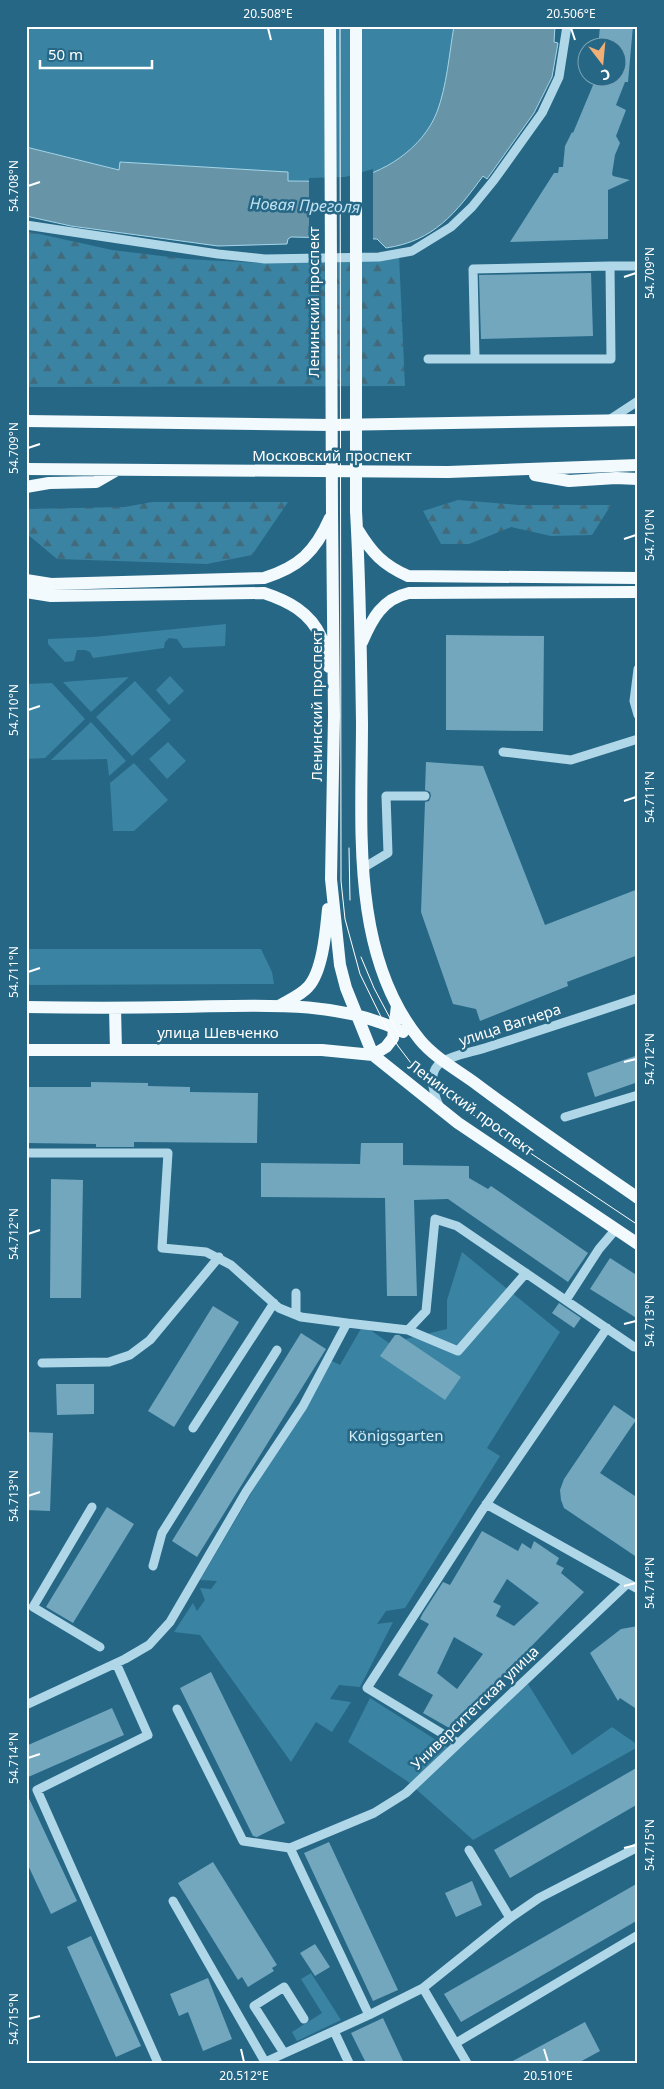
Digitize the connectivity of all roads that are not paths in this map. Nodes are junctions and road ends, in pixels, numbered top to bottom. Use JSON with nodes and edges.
{"nodes":[{"id":1,"x":330,"y":26,"type":"edge"},
{"id":2,"x":356,"y":26,"type":"edge"},
{"id":3,"x":566,"y":26,"type":"edge"},
{"id":4,"x":26,"y":225,"type":"edge"},
{"id":5,"x":610,"y":266,"type":"junction"},
{"id":6,"x":638,"y":266,"type":"edge"},
{"id":7,"x":475,"y":358,"type":"junction"},
{"id":8,"x":428,"y":359,"type":"dead end"},
{"id":9,"x":638,"y":401,"type":"edge"},
{"id":10,"x":638,"y":420,"type":"edge"},
{"id":11,"x":26,"y":421,"type":"edge"},
{"id":12,"x":607,"y":421,"type":"junction"},
{"id":13,"x":638,"y":465,"type":"edge"},
{"id":14,"x":26,"y":469,"type":"edge"},
{"id":15,"x":115,"y":471,"type":"junction"},
{"id":16,"x":510,"y":471,"type":"junction"},
{"id":17,"x":638,"y":479,"type":"edge"},
{"id":18,"x":26,"y":487,"type":"edge"},
{"id":19,"x":332,"y":513,"type":"junction"},
{"id":20,"x":357,"y":529,"type":"junction"},
{"id":21,"x":638,"y":578,"type":"edge"},
{"id":22,"x":26,"y":580,"type":"edge"},
{"id":23,"x":26,"y":592,"type":"edge"},
{"id":24,"x":638,"y":592,"type":"edge"},
{"id":25,"x":361,"y":644,"type":"junction"},
{"id":26,"x":638,"y":669,"type":"edge"},
{"id":27,"x":334,"y":686,"type":"junction"},
{"id":28,"x":638,"y":715,"type":"edge"},
{"id":29,"x":638,"y":738,"type":"edge"},
{"id":30,"x":502,"y":752,"type":"dead end"},
{"id":31,"x":425,"y":796,"type":"dead end"},
{"id":32,"x":363,"y":868,"type":"junction"},
{"id":33,"x":331,"y":879,"type":"junction"},
{"id":34,"x":638,"y":998,"type":"edge"},
{"id":35,"x":279,"y":1006,"type":"junction"},
{"id":36,"x":397,"y":1006,"type":"junction"},
{"id":37,"x":26,"y":1007,"type":"edge"},
{"id":38,"x":115,"y":1008,"type":"junction"},
{"id":39,"x":358,"y":1016,"type":"junction"},
{"id":40,"x":396,"y":1028,"type":"junction"},
{"id":41,"x":421,"y":1041,"type":"junction"},
{"id":42,"x":26,"y":1050,"type":"edge"},
{"id":43,"x":116,"y":1050,"type":"junction"},
{"id":44,"x":373,"y":1055,"type":"junction"},
{"id":45,"x":444,"y":1060,"type":"junction"},
{"id":46,"x":638,"y":1095,"type":"edge"},
{"id":47,"x":441,"y":1110,"type":"junction"},
{"id":48,"x":565,"y":1117,"type":"dead end"},
{"id":49,"x":26,"y":1153,"type":"edge"},
{"id":50,"x":638,"y":1198,"type":"edge"},
{"id":51,"x":616,"y":1229,"type":"junction"},
{"id":52,"x":638,"y":1244,"type":"edge"},
{"id":53,"x":219,"y":1257,"type":"junction"},
{"id":54,"x":526,"y":1273,"type":"junction"},
{"id":55,"x":296,"y":1293,"type":"dead end"},
{"id":56,"x":566,"y":1300,"type":"junction"},
{"id":57,"x":274,"y":1304,"type":"junction"},
{"id":58,"x":296,"y":1315,"type":"junction"},
{"id":59,"x":347,"y":1323,"type":"junction"},
{"id":60,"x":606,"y":1328,"type":"junction"},
{"id":61,"x":408,"y":1330,"type":"junction"},
{"id":62,"x":634,"y":1347,"type":"dead end"},
{"id":63,"x":277,"y":1350,"type":"dead end"},
{"id":64,"x":42,"y":1363,"type":"dead end"},
{"id":65,"x":193,"y":1428,"type":"dead end"},
{"id":66,"x":486,"y":1504,"type":"junction"},
{"id":67,"x":92,"y":1508,"type":"dead end"},
{"id":68,"x":153,"y":1566,"type":"dead end"},
{"id":69,"x":628,"y":1583,"type":"junction"},
{"id":70,"x":638,"y":1589,"type":"edge"},
{"id":71,"x":100,"y":1647,"type":"dead end"},
{"id":72,"x":116,"y":1663,"type":"junction"},
{"id":73,"x":26,"y":1705,"type":"edge"},
{"id":74,"x":176,"y":1709,"type":"dead end"},
{"id":75,"x":458,"y":1742,"type":"junction"},
{"id":76,"x":638,"y":1847,"type":"edge"},
{"id":77,"x":290,"y":1848,"type":"junction"},
{"id":78,"x":469,"y":1850,"type":"dead end"},
{"id":79,"x":173,"y":1901,"type":"dead end"},
{"id":80,"x":510,"y":1918,"type":"junction"},
{"id":81,"x":638,"y":1935,"type":"edge"},
{"id":82,"x":423,"y":1988,"type":"junction"},
{"id":83,"x":369,"y":2015,"type":"junction"},
{"id":84,"x":304,"y":2020,"type":"dead end"},
{"id":85,"x":334,"y":2031,"type":"junction"},
{"id":86,"x":456,"y":2044,"type":"junction"},
{"id":87,"x":284,"y":2053,"type":"junction"},
{"id":88,"x":264,"y":2062,"type":"edge"},
{"id":89,"x":158,"y":2063,"type":"edge"},
{"id":90,"x":350,"y":2063,"type":"edge"},
{"id":91,"x":467,"y":2063,"type":"edge"}],
"edges":[{"from":1,"to":19,"type":"main road","name":"Ленинский проспект","bridge":true},
{"from":2,"to":20,"type":"main road","name":"Ленинский проспект","bridge":true},
{"from":3,"to":4,"type":"street"},
{"from":5,"to":6,"type":"street"},
{"from":5,"to":7,"type":"street"},
{"from":5,"to":7,"type":"street"},
{"from":7,"to":8,"type":"street"},
{"from":9,"to":12,"type":"street"},
{"from":10,"to":12,"type":"main road","name":"Московский проспект"},
{"from":11,"to":12,"type":"main road","name":"Московский проспект"},
{"from":13,"to":16,"type":"main road","name":"Московский проспект"},
{"from":14,"to":15,"type":"main road","name":"Московский проспект"},
{"from":15,"to":16,"type":"main road","name":"Московский проспект"},
{"from":15,"to":18,"type":"main road"},
{"from":16,"to":17,"type":"main road"},
{"from":19,"to":22,"type":"main road"},
{"from":19,"to":27,"type":"main road","name":"Ленинский проспект"},
{"from":20,"to":21,"type":"main road"},
{"from":20,"to":25,"type":"main road","name":"Ленинский проспект"},
{"from":23,"to":27,"type":"main road"},
{"from":24,"to":25,"type":"main road"},
{"from":25,"to":32,"type":"main road","name":"Ленинский проспект"},
{"from":26,"to":28,"type":"street"},
{"from":27,"to":33,"type":"main road","name":"Ленинский проспект"},
{"from":29,"to":30,"type":"street"},
{"from":31,"to":32,"type":"street"},
{"from":32,"to":36,"type":"main road","name":"Ленинский проспект"},
{"from":33,"to":35,"type":"main road","name":"улица Шевченко"},
{"from":33,"to":39,"type":"main road","name":"Ленинский проспект"},
{"from":34,"to":45,"type":"street","name":"улица Вагнера"},
{"from":35,"to":38,"type":"main road","name":"улица Шевченко"},
{"from":35,"to":39,"type":"main road","name":"улица Шевченко"},
{"from":36,"to":40,"type":"main road"},
{"from":36,"to":41,"type":"main road","name":"Ленинский проспект"},
{"from":37,"to":38,"type":"main road","name":"улица Шевченко"},
{"from":38,"to":43,"type":"main road"},
{"from":39,"to":40,"type":"main road","name":"улица Шевченко"},
{"from":39,"to":44,"type":"main road","name":"Ленинский проспект"},
{"from":40,"to":41,"type":"main road","name":"улица Шевченко"},
{"from":40,"to":44,"type":"main road"},
{"from":41,"to":45,"type":"main road","name":"Ленинский проспект"},
{"from":42,"to":43,"type":"main road","name":"улица Шевченко"},
{"from":43,"to":44,"type":"main road","name":"улица Шевченко"},
{"from":44,"to":47,"type":"main road","name":"Ленинский проспект"},
{"from":45,"to":47,"type":"street","name":"улица Вагнера"},
{"from":45,"to":50,"type":"main road","name":"Ленинский проспект"},
{"from":46,"to":48,"type":"street"},
{"from":47,"to":51,"type":"main road","name":"Ленинский проспект"},
{"from":49,"to":53,"type":"street"},
{"from":51,"to":52,"type":"main road","name":"Ленинский проспект"},
{"from":51,"to":56,"type":"street"},
{"from":53,"to":57,"type":"street"},
{"from":53,"to":64,"type":"street"},
{"from":54,"to":56,"type":"street"},
{"from":54,"to":61,"type":"street"},
{"from":54,"to":61,"type":"street"},
{"from":55,"to":58,"type":"street"},
{"from":56,"to":60,"type":"street"},
{"from":57,"to":58,"type":"street"},
{"from":57,"to":65,"type":"street"},
{"from":58,"to":59,"type":"street"},
{"from":59,"to":61,"type":"street"},
{"from":59,"to":72,"type":"street"},
{"from":60,"to":62,"type":"street"},
{"from":60,"to":66,"type":"street"},
{"from":63,"to":68,"type":"street"},
{"from":66,"to":69,"type":"street"},
{"from":66,"to":75,"type":"street"},
{"from":67,"to":71,"type":"street"},
{"from":69,"to":70,"type":"street"},
{"from":69,"to":75,"type":"street","name":"Университетская улица"},
{"from":72,"to":73,"type":"street"},
{"from":72,"to":89,"type":"street"},
{"from":74,"to":77,"type":"street"},
{"from":75,"to":77,"type":"street","name":"Университетская улица"},
{"from":76,"to":80,"type":"street"},
{"from":77,"to":83,"type":"street"},
{"from":78,"to":80,"type":"street"},
{"from":79,"to":88,"type":"street"},
{"from":80,"to":82,"type":"street"},
{"from":81,"to":86,"type":"street"},
{"from":82,"to":83,"type":"street"},
{"from":82,"to":86,"type":"street"},
{"from":83,"to":85,"type":"street"},
{"from":84,"to":87,"type":"street"},
{"from":85,"to":87,"type":"street"},
{"from":85,"to":90,"type":"street"},
{"from":86,"to":91,"type":"street"},
{"from":87,"to":88,"type":"street"}]}
